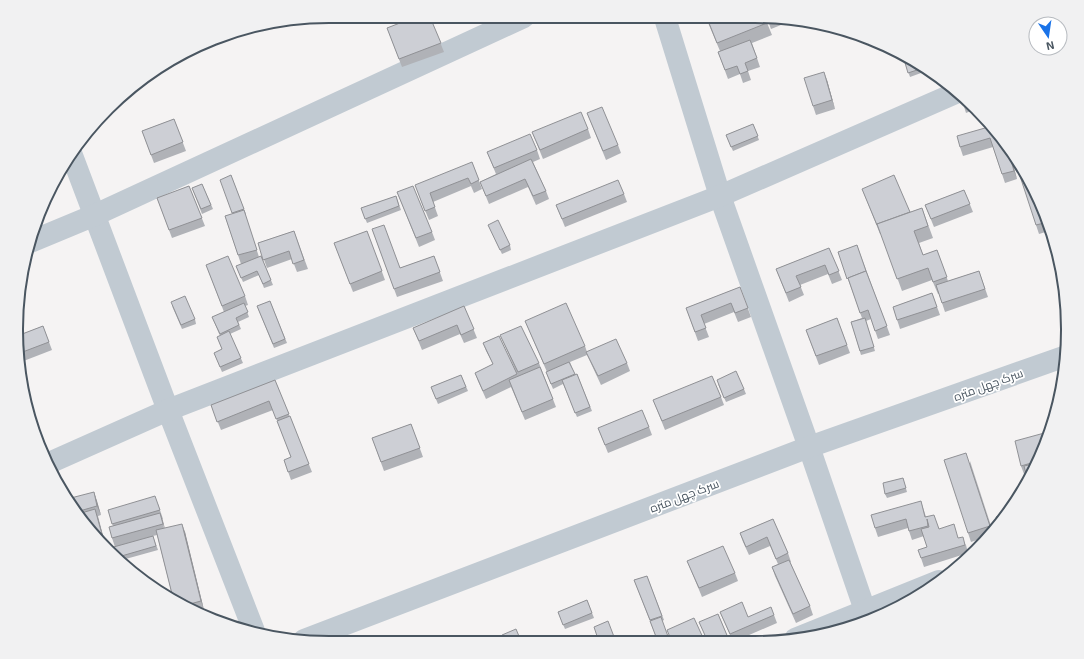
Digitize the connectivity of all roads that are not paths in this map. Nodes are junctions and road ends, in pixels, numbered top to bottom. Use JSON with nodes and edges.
{"nodes":[{"id":1,"x":511,"y":23,"type":"edge"},
{"id":2,"x":667,"y":23,"type":"edge"},
{"id":3,"x":952,"y":95,"type":"edge"},
{"id":4,"x":74,"y":161,"type":"edge"},
{"id":5,"x":720,"y":196,"type":"junction"},
{"id":6,"x":95,"y":215,"type":"junction"},
{"id":7,"x":36,"y":239,"type":"edge"},
{"id":8,"x":1059,"y":358,"type":"edge"},
{"id":9,"x":168,"y":410,"type":"junction"},
{"id":10,"x":809,"y":447,"type":"junction"},
{"id":11,"x":53,"y":461,"type":"edge"},
{"id":12,"x":895,"y":601,"type":"edge"},
{"id":13,"x":866,"y":615,"type":"edge"},
{"id":14,"x":252,"y":626,"type":"edge"},
{"id":15,"x":833,"y":626,"type":"edge"},
{"id":16,"x":316,"y":635,"type":"edge"}],
"edges":[{"from":1,"to":6,"type":"street"},
{"from":2,"to":5,"type":"street"},
{"from":3,"to":5,"type":"street"},
{"from":4,"to":6,"type":"street"},
{"from":5,"to":9,"type":"street"},
{"from":5,"to":10,"type":"street"},
{"from":6,"to":7,"type":"street"},
{"from":6,"to":9,"type":"street"},
{"from":8,"to":10,"type":"street","name":"سرک چهل متره"},
{"from":9,"to":11,"type":"street"},
{"from":9,"to":14,"type":"street"},
{"from":10,"to":13,"type":"street"},
{"from":10,"to":16,"type":"street","name":"سرک چهل متره"},
{"from":12,"to":13,"type":"street"},
{"from":13,"to":15,"type":"street"}]}
